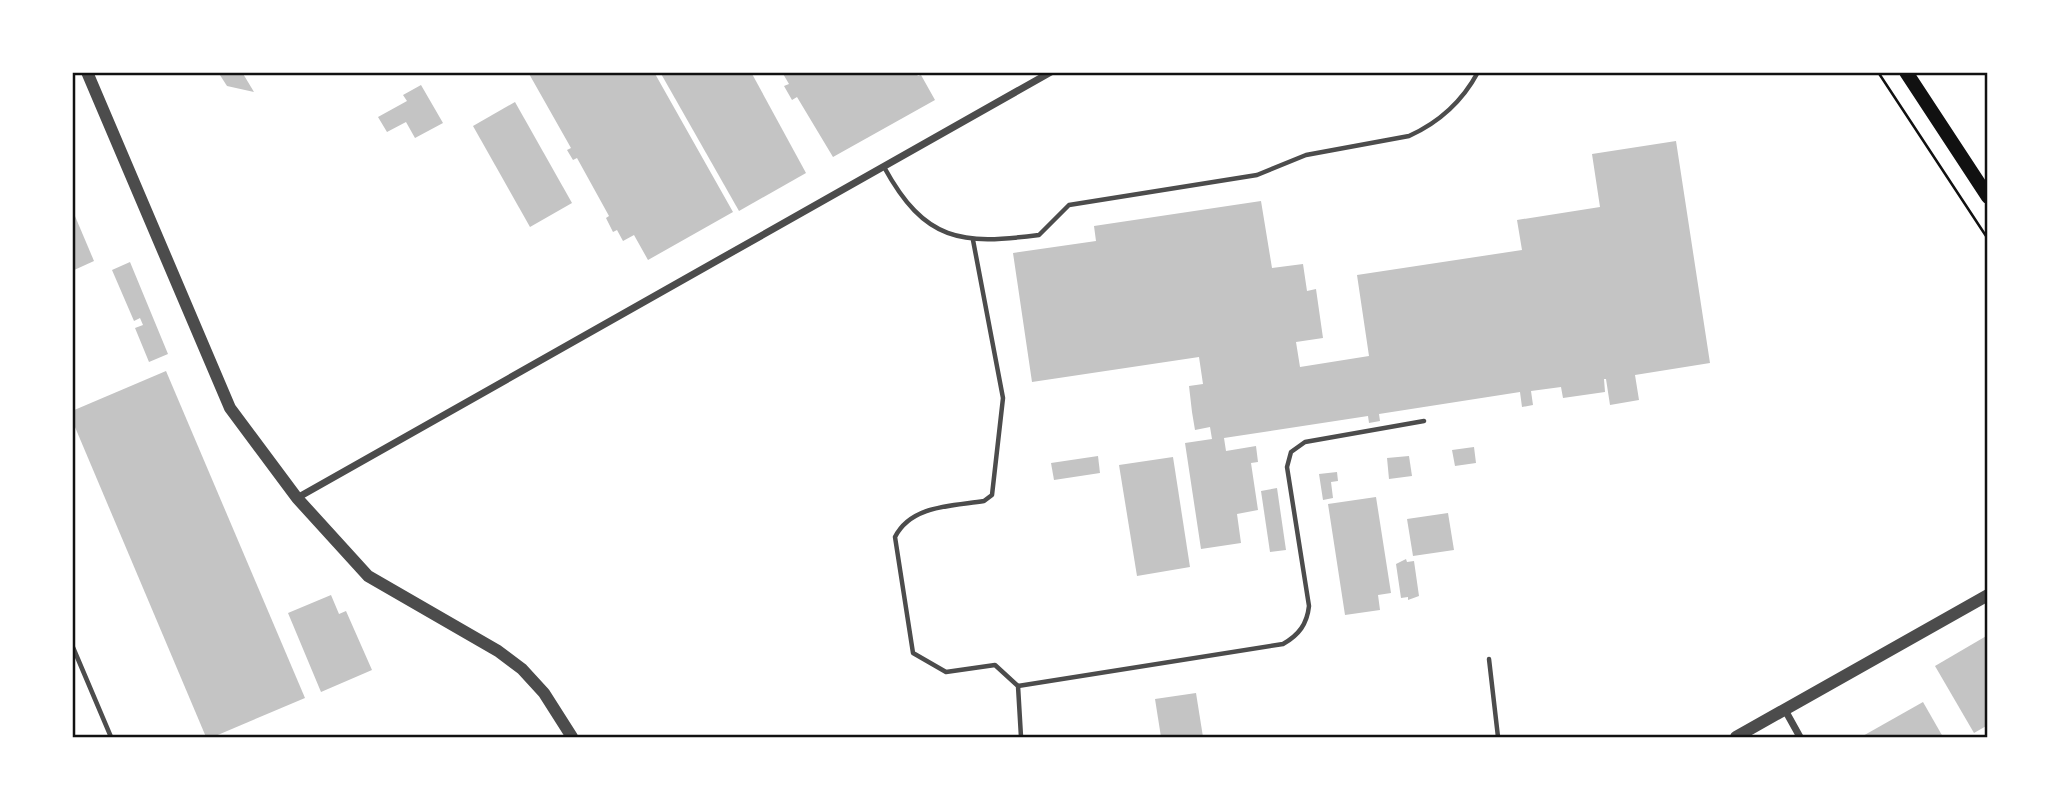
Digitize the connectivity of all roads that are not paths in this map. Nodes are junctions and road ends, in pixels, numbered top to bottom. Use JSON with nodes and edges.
{"nodes":[{"id":1,"x":87,"y":72,"type":"edge"},
{"id":2,"x":1051,"y":72,"type":"edge"},
{"id":3,"x":1478,"y":72,"type":"edge"},
{"id":4,"x":1906,"y":72,"type":"edge"},
{"id":5,"x":883,"y":167,"type":"junction"},
{"id":6,"x":1988,"y":197,"type":"edge"},
{"id":7,"x":972,"y":240,"type":"junction"},
{"id":8,"x":1424,"y":421,"type":"dead end"},
{"id":9,"x":297,"y":498,"type":"junction"},
{"id":10,"x":1988,"y":595,"type":"edge"},
{"id":11,"x":72,"y":645,"type":"edge"},
{"id":12,"x":1489,"y":659,"type":"dead end"},
{"id":13,"x":1018,"y":686,"type":"junction"},
{"id":14,"x":1785,"y":710,"type":"junction"},
{"id":15,"x":111,"y":737,"type":"edge"},
{"id":16,"x":572,"y":737,"type":"edge"},
{"id":17,"x":1021,"y":737,"type":"edge"},
{"id":18,"x":1498,"y":737,"type":"edge"},
{"id":19,"x":1736,"y":737,"type":"edge"},
{"id":20,"x":1800,"y":737,"type":"edge"}],
"edges":[{"from":1,"to":9,"type":"street"},
{"from":2,"to":5,"type":"street"},
{"from":3,"to":7,"type":"lane"},
{"from":4,"to":6,"type":"main road"},
{"from":5,"to":7,"type":"lane"},
{"from":5,"to":9,"type":"street"},
{"from":7,"to":13,"type":"lane"},
{"from":8,"to":13,"type":"lane"},
{"from":9,"to":16,"type":"street"},
{"from":10,"to":14,"type":"street"},
{"from":11,"to":15,"type":"lane"},
{"from":12,"to":18,"type":"lane"},
{"from":13,"to":17,"type":"lane"},
{"from":14,"to":19,"type":"street"},
{"from":14,"to":20,"type":"street"}]}
